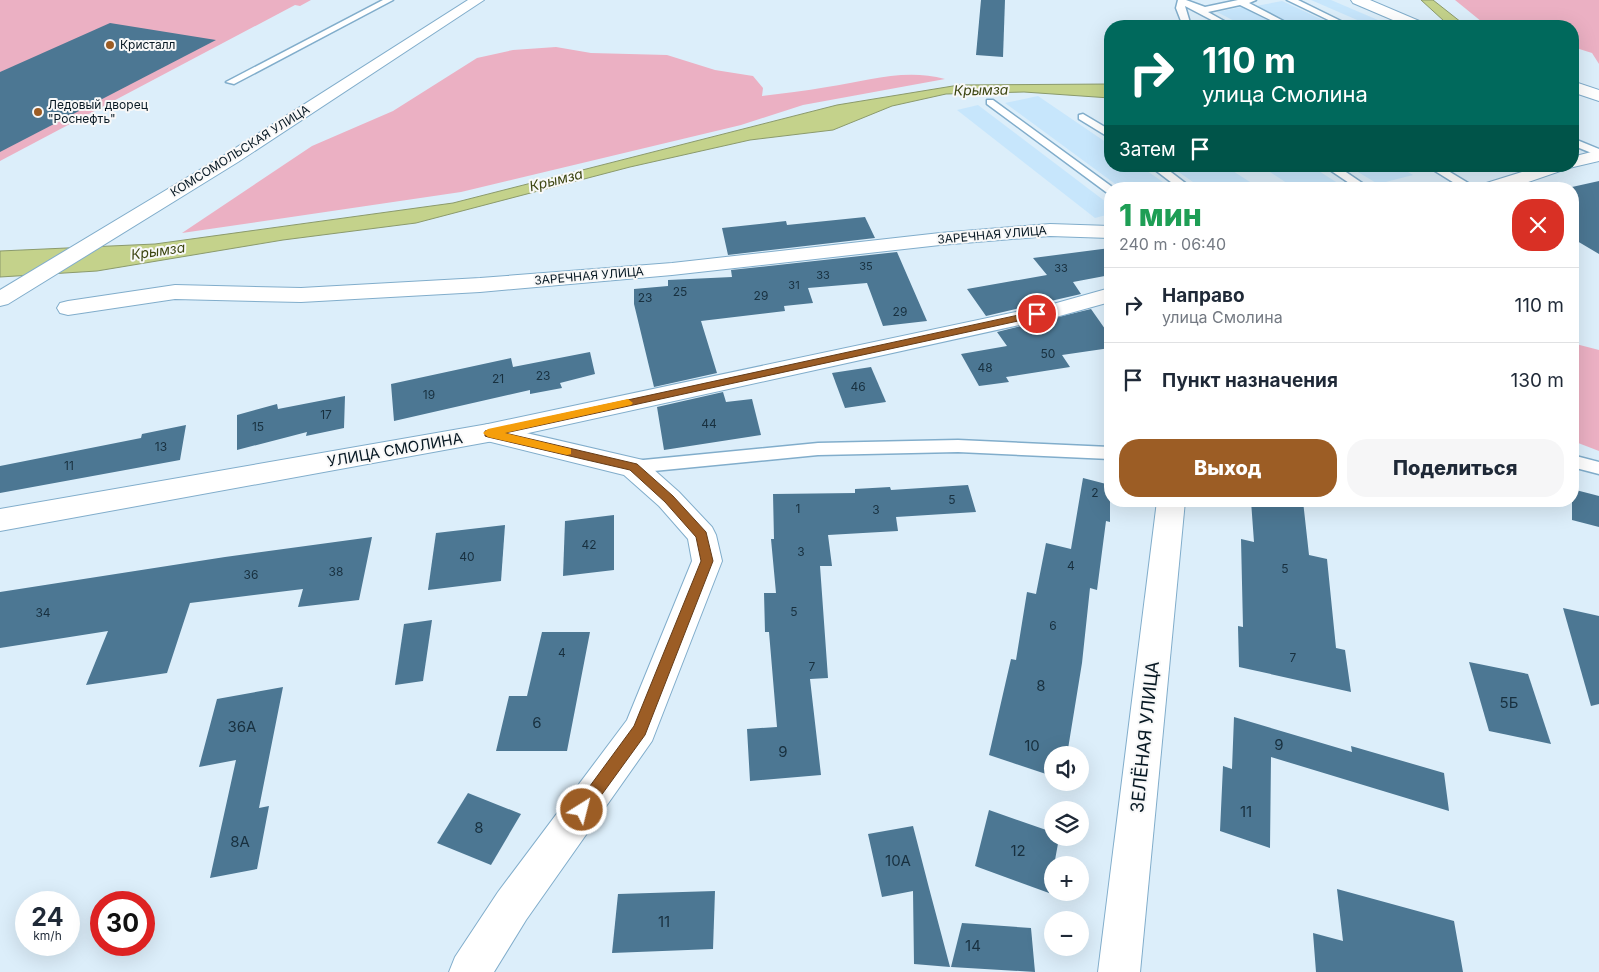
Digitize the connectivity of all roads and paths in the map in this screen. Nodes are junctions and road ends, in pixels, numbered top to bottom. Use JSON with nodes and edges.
{"nodes":[{"id":1,"x":389,"y":0,"type":"edge"},
{"id":2,"x":477,"y":0,"type":"edge"},
{"id":3,"x":1252,"y":0,"type":"edge"},
{"id":4,"x":1291,"y":0,"type":"edge"},
{"id":5,"x":1358,"y":0,"type":"edge"},
{"id":6,"x":1181,"y":1,"type":"edge"},
{"id":7,"x":1240,"y":2,"type":"junction"},
{"id":8,"x":1197,"y":9,"type":"junction"},
{"id":9,"x":1185,"y":20,"type":"edge"},
{"id":10,"x":1218,"y":20,"type":"edge"},
{"id":11,"x":1276,"y":20,"type":"edge"},
{"id":12,"x":1334,"y":20,"type":"edge"},
{"id":13,"x":1405,"y":20,"type":"edge"},
{"id":14,"x":231,"y":82,"type":"dead end"},
{"id":15,"x":1579,"y":89,"type":"edge"},
{"id":16,"x":1599,"y":96,"type":"edge"},
{"id":17,"x":990,"y":102,"type":"dead end"},
{"id":18,"x":1083,"y":117,"type":"dead end"},
{"id":19,"x":1104,"y":131,"type":"edge"},
{"id":20,"x":1579,"y":144,"type":"edge"},
{"id":21,"x":1599,"y":154,"type":"edge"},
{"id":22,"x":1579,"y":161,"type":"edge"},
{"id":23,"x":1164,"y":172,"type":"edge"},
{"id":24,"x":1339,"y":172,"type":"edge"},
{"id":25,"x":1443,"y":172,"type":"edge"},
{"id":26,"x":1535,"y":172,"type":"edge"},
{"id":27,"x":1178,"y":182,"type":"edge"},
{"id":28,"x":1355,"y":182,"type":"edge"},
{"id":29,"x":1461,"y":182,"type":"edge"},
{"id":30,"x":1506,"y":182,"type":"edge"},
{"id":31,"x":1104,"y":186,"type":"edge"},
{"id":32,"x":1104,"y":232,"type":"edge"},
{"id":33,"x":1104,"y":297,"type":"edge"},
{"id":34,"x":0,"y":299,"type":"edge"},
{"id":35,"x":68,"y":308,"type":"dead end"},
{"id":36,"x":488,"y":433,"type":"junction"},
{"id":37,"x":1104,"y":453,"type":"edge"},
{"id":38,"x":1579,"y":463,"type":"edge"},
{"id":39,"x":633,"y":467,"type":"junction"},
{"id":40,"x":1599,"y":468,"type":"edge"},
{"id":41,"x":1170,"y":507,"type":"edge"},
{"id":42,"x":0,"y":520,"type":"edge"},
{"id":43,"x":470,"y":972,"type":"edge"},
{"id":44,"x":1119,"y":972,"type":"edge"}],
"edges":[{"from":1,"to":14,"type":"lane"},
{"from":2,"to":34,"type":"street","name":"КОМСОМОЛЬСКАЯ УЛИЦА"},
{"from":3,"to":7,"type":"lane"},
{"from":4,"to":12,"type":"lane"},
{"from":5,"to":13,"type":"street"},
{"from":6,"to":8,"type":"lane"},
{"from":6,"to":9,"type":"lane"},
{"from":7,"to":8,"type":"lane"},
{"from":7,"to":11,"type":"lane"},
{"from":8,"to":10,"type":"lane"},
{"from":15,"to":16,"type":"street"},
{"from":17,"to":31,"type":"lane"},
{"from":18,"to":19,"type":"lane"},
{"from":20,"to":21,"type":"lane"},
{"from":21,"to":22,"type":"street"},
{"from":23,"to":27,"type":"lane"},
{"from":24,"to":28,"type":"lane"},
{"from":25,"to":29,"type":"lane"},
{"from":26,"to":30,"type":"street"},
{"from":32,"to":35,"type":"street","name":"ЗАРЕЧНАЯ УЛИЦА"},
{"from":33,"to":36,"type":"street","name":"УЛИЦА СМОЛИНА"},
{"from":36,"to":39,"type":"street"},
{"from":36,"to":42,"type":"street","name":"УЛИЦА СМОЛИНА"},
{"from":37,"to":39,"type":"lane"},
{"from":38,"to":40,"type":"lane"},
{"from":39,"to":43,"type":"street"},
{"from":41,"to":44,"type":"street","name":"ЗЕЛЁНАЯ УЛИЦА"}]}
